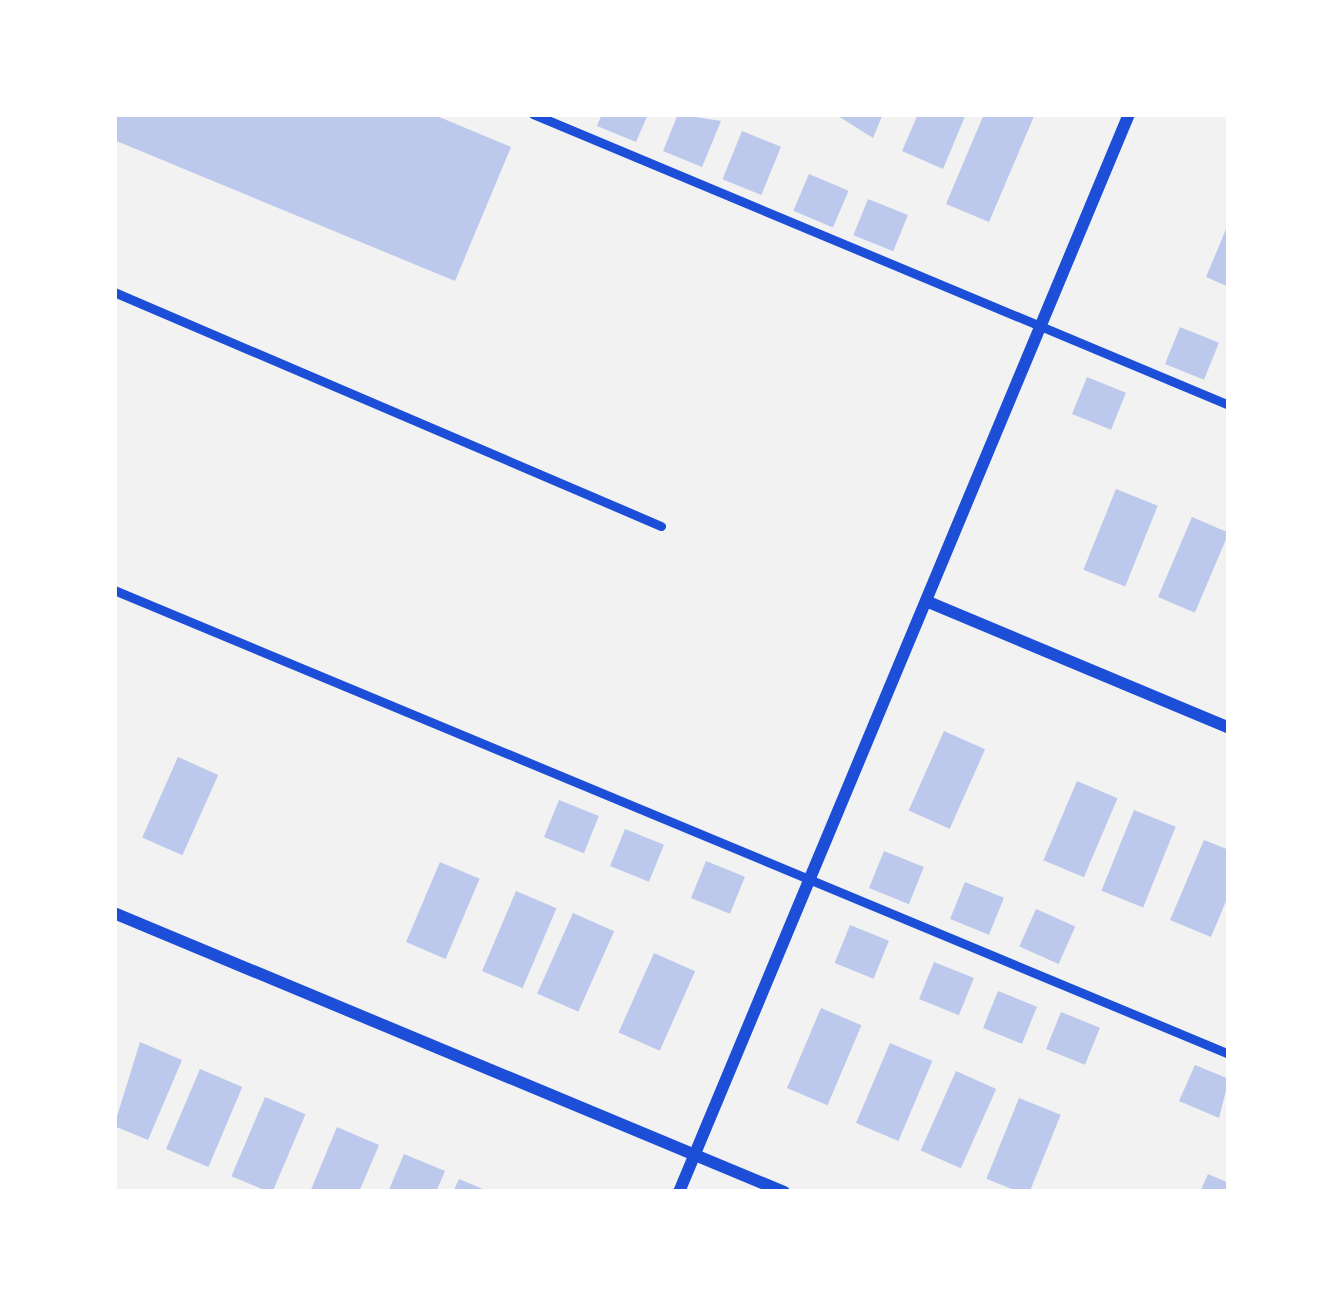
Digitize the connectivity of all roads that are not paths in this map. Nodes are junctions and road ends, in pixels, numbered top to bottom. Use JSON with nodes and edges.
{"nodes":[{"id":1,"x":533,"y":114,"type":"edge"},
{"id":2,"x":1129,"y":114,"type":"edge"},
{"id":3,"x":114,"y":292,"type":"edge"},
{"id":4,"x":1040,"y":326,"type":"junction"},
{"id":5,"x":1229,"y":405,"type":"edge"},
{"id":6,"x":661,"y":526,"type":"dead end"},
{"id":7,"x":114,"y":590,"type":"edge"},
{"id":8,"x":926,"y":601,"type":"junction"},
{"id":9,"x":1229,"y":728,"type":"edge"},
{"id":10,"x":809,"y":879,"type":"junction"},
{"id":11,"x":114,"y":913,"type":"edge"},
{"id":12,"x":1229,"y":1054,"type":"edge"},
{"id":13,"x":694,"y":1155,"type":"junction"},
{"id":14,"x":679,"y":1192,"type":"edge"},
{"id":15,"x":784,"y":1192,"type":"edge"}],
"edges":[{"from":1,"to":4,"type":"lane"},
{"from":2,"to":4,"type":"street"},
{"from":3,"to":6,"type":"lane"},
{"from":4,"to":5,"type":"lane"},
{"from":4,"to":8,"type":"street"},
{"from":7,"to":10,"type":"lane"},
{"from":8,"to":9,"type":"street"},
{"from":8,"to":10,"type":"street"},
{"from":10,"to":12,"type":"lane"},
{"from":10,"to":13,"type":"street"},
{"from":11,"to":13,"type":"street"},
{"from":13,"to":14,"type":"street"},
{"from":13,"to":15,"type":"street"}]}
